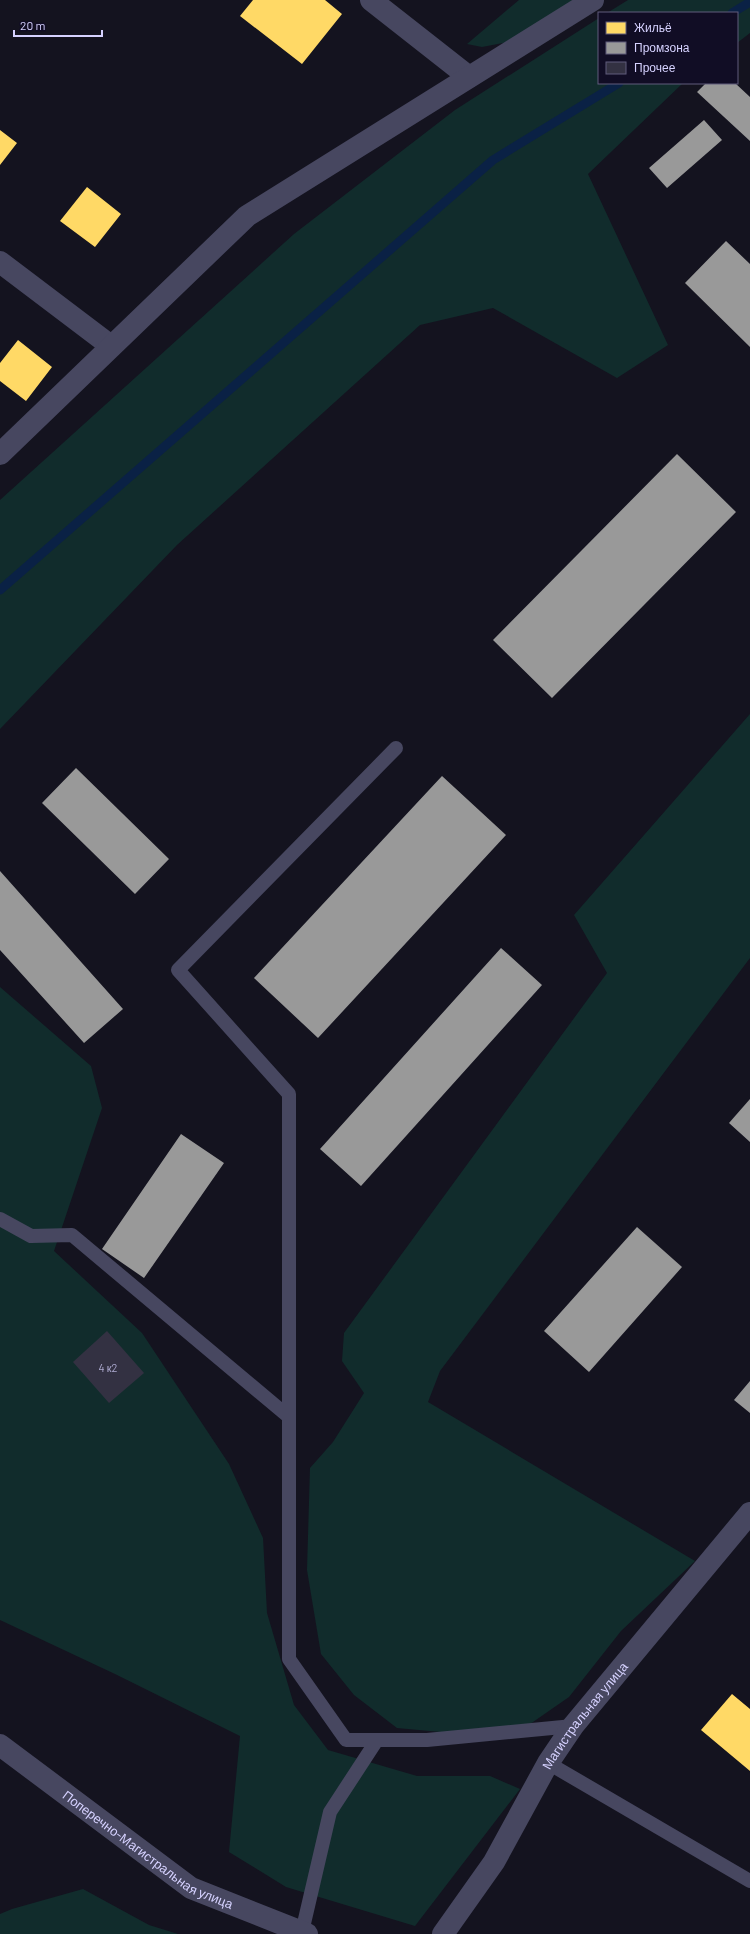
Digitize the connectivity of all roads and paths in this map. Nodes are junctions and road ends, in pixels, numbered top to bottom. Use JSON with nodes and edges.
{"nodes":[{"id":1,"x":371,"y":0,"type":"edge"},
{"id":2,"x":593,"y":0,"type":"edge"},
{"id":3,"x":469,"y":77,"type":"junction"},
{"id":4,"x":0,"y":262,"type":"edge"},
{"id":5,"x":110,"y":346,"type":"junction"},
{"id":6,"x":0,"y":454,"type":"edge"},
{"id":7,"x":396,"y":748,"type":"dead end"},
{"id":8,"x":0,"y":1219,"type":"edge"},
{"id":9,"x":289,"y":1417,"type":"junction"},
{"id":10,"x":750,"y":1513,"type":"edge"},
{"id":11,"x":573,"y":1726,"type":"junction"},
{"id":12,"x":377,"y":1740,"type":"junction"},
{"id":13,"x":0,"y":1745,"type":"edge"},
{"id":14,"x":548,"y":1763,"type":"junction"},
{"id":15,"x":750,"y":1881,"type":"edge"},
{"id":16,"x":305,"y":1933,"type":"edge"},
{"id":17,"x":443,"y":1934,"type":"edge"}],
"edges":[{"from":1,"to":3,"type":"street"},
{"from":2,"to":3,"type":"street"},
{"from":3,"to":5,"type":"street"},
{"from":4,"to":5,"type":"street"},
{"from":5,"to":6,"type":"street"},
{"from":7,"to":9,"type":"lane"},
{"from":8,"to":9,"type":"lane"},
{"from":9,"to":12,"type":"lane"},
{"from":10,"to":11,"type":"street","name":"Магистральная улица"},
{"from":11,"to":12,"type":"lane"},
{"from":11,"to":14,"type":"street","name":"Магистральная улица"},
{"from":12,"to":16,"type":"lane"},
{"from":13,"to":16,"type":"street","name":"Поперечно-Магистральная улица"},
{"from":14,"to":15,"type":"lane"},
{"from":14,"to":17,"type":"street","name":"Магистральная улица"}]}
